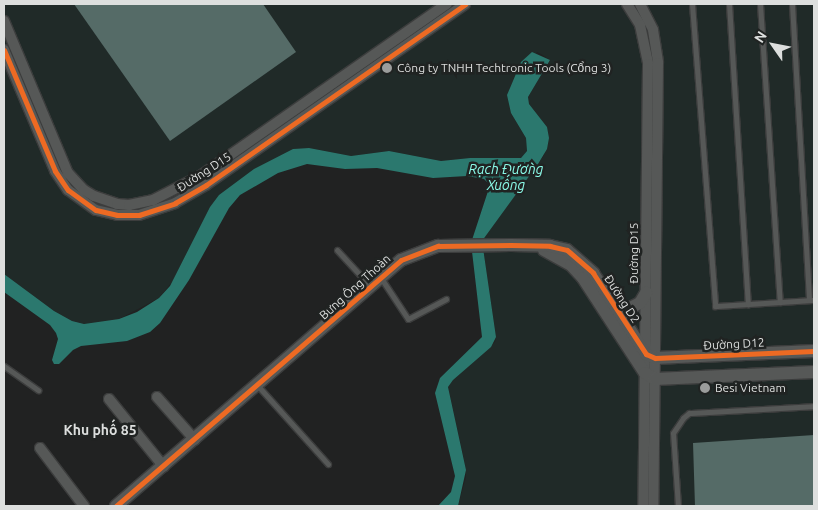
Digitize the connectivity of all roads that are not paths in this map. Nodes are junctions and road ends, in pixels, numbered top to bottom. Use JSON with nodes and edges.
{"nodes":[{"id":1,"x":447,"y":4,"type":"edge"},
{"id":2,"x":465,"y":4,"type":"edge"},
{"id":3,"x":627,"y":4,"type":"edge"},
{"id":4,"x":640,"y":4,"type":"edge"},
{"id":5,"x":692,"y":4,"type":"edge"},
{"id":6,"x":728,"y":4,"type":"edge"},
{"id":7,"x":760,"y":4,"type":"edge"},
{"id":8,"x":792,"y":4,"type":"edge"},
{"id":9,"x":4,"y":21,"type":"edge"},
{"id":10,"x":407,"y":39,"type":"junction"},
{"id":11,"x":4,"y":50,"type":"edge"},
{"id":12,"x":511,"y":245,"type":"joint"},
{"id":13,"x":535,"y":246,"type":"junction"},
{"id":14,"x":337,"y":250,"type":"dead end"},
{"id":15,"x":381,"y":278,"type":"junction"},
{"id":16,"x":371,"y":287,"type":"junction"},
{"id":17,"x":646,"y":294,"type":"junction"},
{"id":18,"x":446,"y":299,"type":"dead end"},
{"id":19,"x":610,"y":299,"type":"junction"},
{"id":20,"x":812,"y":300,"type":"edge"},
{"id":21,"x":780,"y":302,"type":"junction"},
{"id":22,"x":748,"y":304,"type":"junction"},
{"id":23,"x":814,"y":351,"type":"edge"},
{"id":24,"x":650,"y":356,"type":"junction"},
{"id":25,"x":4,"y":366,"type":"edge"},
{"id":26,"x":814,"y":372,"type":"edge"},
{"id":27,"x":650,"y":376,"type":"junction"},
{"id":28,"x":258,"y":386,"type":"junction"},
{"id":29,"x":38,"y":390,"type":"dead end"},
{"id":30,"x":157,"y":397,"type":"dead end"},
{"id":31,"x":109,"y":399,"type":"dead end"},
{"id":32,"x":814,"y":406,"type":"edge"},
{"id":33,"x":195,"y":440,"type":"junction"},
{"id":34,"x":40,"y":448,"type":"dead end"},
{"id":35,"x":328,"y":464,"type":"dead end"},
{"id":36,"x":164,"y":467,"type":"junction"},
{"id":37,"x":84,"y":506,"type":"edge"},
{"id":38,"x":116,"y":506,"type":"edge"},
{"id":39,"x":643,"y":506,"type":"edge"},
{"id":40,"x":652,"y":506,"type":"edge"},
{"id":41,"x":678,"y":506,"type":"edge"}],
"edges":[{"from":1,"to":10,"type":"street","name":"Đường D15"},
{"from":2,"to":10,"type":"street","name":"Đường D15"},
{"from":3,"to":17,"type":"street","name":"Đường D15"},
{"from":4,"to":24,"type":"street","name":"Đường D15"},
{"from":5,"to":22,"type":"lane"},
{"from":6,"to":22,"type":"lane"},
{"from":7,"to":21,"type":"lane"},
{"from":8,"to":20,"type":"lane"},
{"from":9,"to":10,"type":"street","name":"Đường D15"},
{"from":10,"to":11,"type":"street","name":"Đường D15"},
{"from":12,"to":13,"type":"street","name":"Đường D2"},
{"from":12,"to":15,"type":"street","name":"Bưng Ông Thoàn"},
{"from":13,"to":19,"type":"street","name":"Đường D2"},
{"from":13,"to":27,"type":"street","name":"Đường D2"},
{"from":14,"to":16,"type":"lane"},
{"from":15,"to":16,"type":"street","name":"Bưng Ông Thoàn"},
{"from":15,"to":18,"type":"lane"},
{"from":16,"to":28,"type":"street","name":"Bưng Ông Thoàn"},
{"from":17,"to":19,"type":"street"},
{"from":17,"to":24,"type":"street","name":"Đường D15"},
{"from":19,"to":24,"type":"street","name":"Đường D2"},
{"from":20,"to":21,"type":"lane"},
{"from":21,"to":22,"type":"lane"},
{"from":23,"to":24,"type":"street","name":"Đường D12"},
{"from":24,"to":27,"type":"street","name":"Đường D15"},
{"from":25,"to":29,"type":"lane"},
{"from":26,"to":27,"type":"street"},
{"from":27,"to":39,"type":"street","name":"Đường D15"},
{"from":27,"to":40,"type":"street","name":"Đường D15"},
{"from":28,"to":33,"type":"street","name":"Bưng Ông Thoàn"},
{"from":28,"to":35,"type":"lane"},
{"from":30,"to":33,"type":"street"},
{"from":31,"to":36,"type":"street"},
{"from":32,"to":41,"type":"lane"},
{"from":33,"to":36,"type":"street","name":"Bưng Ông Thoàn"},
{"from":34,"to":37,"type":"street"},
{"from":36,"to":38,"type":"street","name":"Bưng Ông Thoàn"}]}
